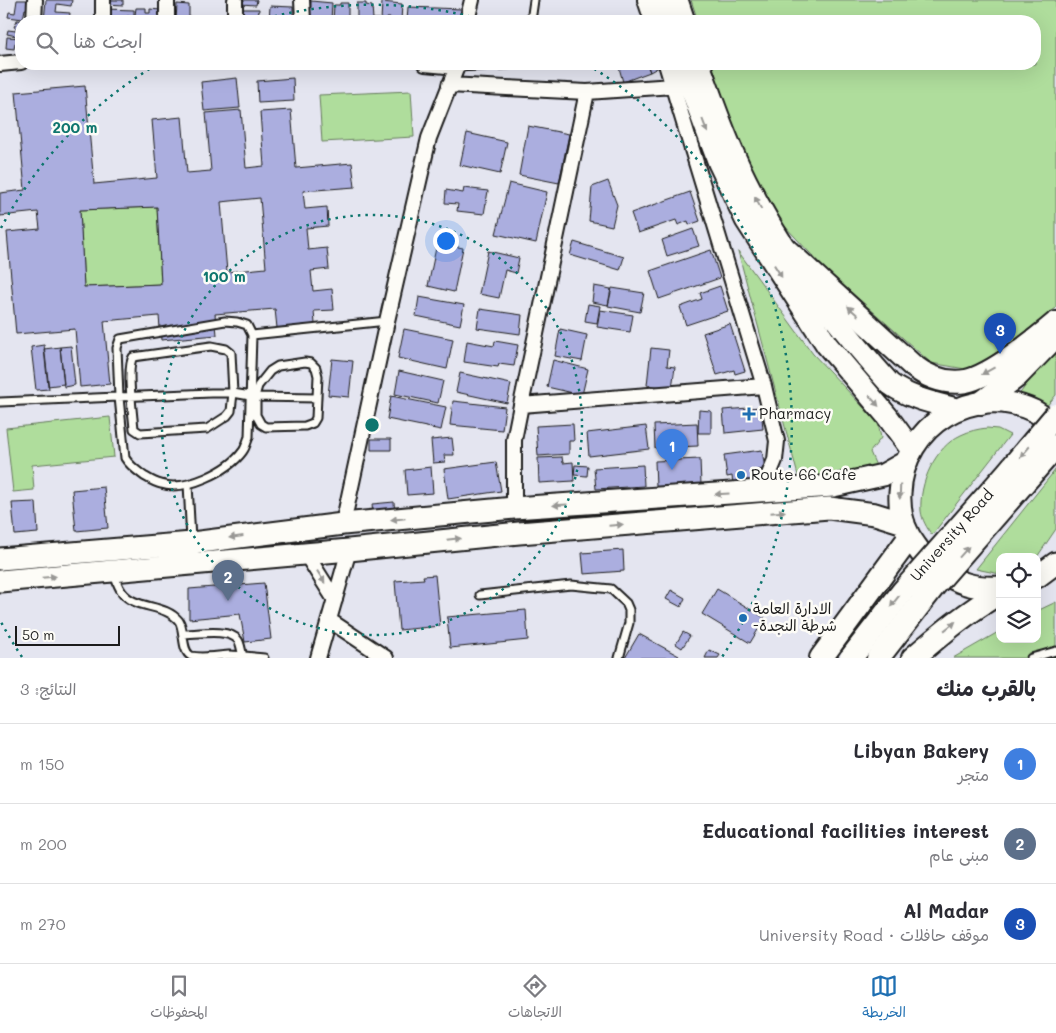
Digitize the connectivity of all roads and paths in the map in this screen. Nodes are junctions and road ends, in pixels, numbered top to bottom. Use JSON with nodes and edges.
{"nodes":[{"id":1,"x":35,"y":0,"type":"edge"},
{"id":2,"x":103,"y":0,"type":"edge"},
{"id":3,"x":167,"y":0,"type":"edge"},
{"id":4,"x":235,"y":0,"type":"edge"},
{"id":5,"x":302,"y":0,"type":"edge"},
{"id":6,"x":472,"y":0,"type":"edge"},
{"id":7,"x":534,"y":0,"type":"edge"},
{"id":8,"x":645,"y":0,"type":"edge"},
{"id":9,"x":660,"y":0,"type":"edge"},
{"id":10,"x":34,"y":15,"type":"edge"},
{"id":11,"x":103,"y":15,"type":"edge"},
{"id":12,"x":167,"y":15,"type":"edge"},
{"id":13,"x":235,"y":15,"type":"edge"},
{"id":14,"x":303,"y":15,"type":"edge"},
{"id":15,"x":469,"y":15,"type":"edge"},
{"id":16,"x":532,"y":15,"type":"edge"},
{"id":17,"x":650,"y":15,"type":"edge"},
{"id":18,"x":676,"y":15,"type":"edge"},
{"id":19,"x":15,"y":63,"type":"edge"},
{"id":20,"x":0,"y":64,"type":"edge"},
{"id":21,"x":455,"y":70,"type":"edge"},
{"id":22,"x":668,"y":70,"type":"edge"},
{"id":23,"x":684,"y":70,"type":"edge"},
{"id":24,"x":701,"y":70,"type":"edge"},
{"id":25,"x":449,"y":85,"type":"junction"},
{"id":26,"x":673,"y":86,"type":"junction"},
{"id":27,"x":587,"y":92,"type":"junction"},
{"id":28,"x":694,"y":97,"type":"junction"},
{"id":29,"x":782,"y":246,"type":"junction"},
{"id":30,"x":387,"y":321,"type":"junction"},
{"id":31,"x":1056,"y":322,"type":"edge"},
{"id":32,"x":1056,"y":334,"type":"edge"},
{"id":33,"x":252,"y":335,"type":"junction"},
{"id":34,"x":764,"y":386,"type":"junction"},
{"id":35,"x":233,"y":393,"type":"junction"},
{"id":36,"x":131,"y":396,"type":"junction"},
{"id":37,"x":119,"y":397,"type":"junction"},
{"id":38,"x":253,"y":397,"type":"junction"},
{"id":39,"x":317,"y":398,"type":"junction"},
{"id":40,"x":0,"y":402,"type":"edge"},
{"id":41,"x":981,"y":402,"type":"junction"},
{"id":42,"x":521,"y":404,"type":"junction"},
{"id":43,"x":956,"y":409,"type":"junction"},
{"id":44,"x":1056,"y":415,"type":"edge"},
{"id":45,"x":1056,"y":427,"type":"edge"},
{"id":46,"x":1056,"y":446,"type":"edge"},
{"id":47,"x":908,"y":456,"type":"junction"},
{"id":48,"x":188,"y":484,"type":"junction"},
{"id":49,"x":746,"y":493,"type":"junction"},
{"id":50,"x":514,"y":508,"type":"junction"},
{"id":51,"x":343,"y":524,"type":"junction"},
{"id":52,"x":907,"y":530,"type":"junction"},
{"id":53,"x":192,"y":542,"type":"junction"},
{"id":54,"x":0,"y":550,"type":"edge"},
{"id":55,"x":349,"y":550,"type":"junction"},
{"id":56,"x":306,"y":554,"type":"junction"},
{"id":57,"x":0,"y":558,"type":"edge"},
{"id":58,"x":1056,"y":563,"type":"edge"},
{"id":59,"x":113,"y":571,"type":"junction"},
{"id":60,"x":1056,"y":572,"type":"edge"},
{"id":61,"x":1041,"y":574,"type":"edge"},
{"id":62,"x":1041,"y":576,"type":"edge"},
{"id":63,"x":0,"y":581,"type":"edge"},
{"id":64,"x":996,"y":587,"type":"edge"},
{"id":65,"x":480,"y":595,"type":"dead end"},
{"id":66,"x":996,"y":596,"type":"edge"},
{"id":67,"x":335,"y":600,"type":"junction"},
{"id":68,"x":329,"y":620,"type":"junction"},
{"id":69,"x":183,"y":634,"type":"junction"},
{"id":70,"x":1056,"y":650,"type":"edge"},
{"id":71,"x":242,"y":656,"type":"junction"},
{"id":72,"x":264,"y":658,"type":"edge"},
{"id":73,"x":318,"y":658,"type":"edge"},
{"id":74,"x":386,"y":658,"type":"edge"},
{"id":75,"x":619,"y":658,"type":"edge"},
{"id":76,"x":821,"y":658,"type":"edge"},
{"id":77,"x":851,"y":658,"type":"edge"},
{"id":78,"x":878,"y":658,"type":"edge"},
{"id":79,"x":916,"y":658,"type":"edge"},
{"id":80,"x":1031,"y":658,"type":"edge"}],
"edges":[{"from":1,"to":10,"type":"street"},
{"from":2,"to":11,"type":"street"},
{"from":3,"to":12,"type":"street"},
{"from":4,"to":13,"type":"street"},
{"from":5,"to":14,"type":"street"},
{"from":6,"to":15,"type":"street"},
{"from":7,"to":16,"type":"lane"},
{"from":8,"to":17,"type":"street"},
{"from":9,"to":18,"type":"main road"},
{"from":19,"to":20,"type":"street"},
{"from":21,"to":25,"type":"street"},
{"from":22,"to":26,"type":"street"},
{"from":23,"to":28,"type":"main road"},
{"from":29,"to":24,"type":"main road","one_way":true},
{"from":25,"to":27,"type":"street"},
{"from":25,"to":30,"type":"street"},
{"from":26,"to":27,"type":"street"},
{"from":26,"to":28,"type":"street"},
{"from":26,"to":34,"type":"street"},
{"from":27,"to":42,"type":"street"},
{"from":28,"to":47,"type":"main road","one_way":true},
{"from":31,"to":29,"type":"highway","one_way":true},
{"from":29,"to":43,"type":"main road"},
{"from":30,"to":33,"type":"lane"},
{"from":30,"to":51,"type":"street"},
{"from":32,"to":41,"type":"highway"},
{"from":33,"to":37,"type":"lane"},
{"from":33,"to":38,"type":"lane"},
{"from":34,"to":42,"type":"street"},
{"from":34,"to":49,"type":"street"},
{"from":35,"to":36,"type":"lane"},
{"from":35,"to":36,"type":"lane"},
{"from":35,"to":36,"type":"lane"},
{"from":35,"to":38,"type":"lane"},
{"from":36,"to":37,"type":"lane"},
{"from":37,"to":40,"type":"lane"},
{"from":37,"to":48,"type":"lane"},
{"from":38,"to":39,"type":"lane"},
{"from":38,"to":39,"type":"lane"},
{"from":38,"to":39,"type":"lane"},
{"from":38,"to":48,"type":"lane"},
{"from":41,"to":43,"type":"main road"},
{"from":41,"to":45,"type":"main road"},
{"from":42,"to":50,"type":"street"},
{"from":43,"to":47,"type":"main road"},
{"from":44,"to":77,"type":"highway","name":"University Road","one_way":true,"bridge":true},
{"from":78,"to":46,"type":"highway","name":"University Road","one_way":true,"bridge":true},
{"from":47,"to":49,"type":"main road"},
{"from":47,"to":52,"type":"main road","one_way":true},
{"from":48,"to":53,"type":"lane"},
{"from":49,"to":50,"type":"main road","one_way":true},
{"from":50,"to":51,"type":"main road","one_way":true},
{"from":51,"to":53,"type":"main road","one_way":true},
{"from":55,"to":52,"type":"main road","one_way":true},
{"from":52,"to":64,"type":"main road"},
{"from":52,"to":76,"type":"highway"},
{"from":53,"to":57,"type":"main road"},
{"from":54,"to":57,"type":"lane"},
{"from":55,"to":56,"type":"main road"},
{"from":55,"to":67,"type":"street"},
{"from":56,"to":59,"type":"main road"},
{"from":56,"to":67,"type":"street","one_way":true},
{"from":58,"to":61,"type":"main road"},
{"from":63,"to":59,"type":"main road","one_way":true},
{"from":59,"to":69,"type":"lane"},
{"from":60,"to":62,"type":"main road"},
{"from":65,"to":75,"type":"lane"},
{"from":79,"to":66,"type":"highway","one_way":true},
{"from":67,"to":68,"type":"street"},
{"from":68,"to":73,"type":"street"},
{"from":68,"to":74,"type":"street"},
{"from":69,"to":71,"type":"lane"},
{"from":69,"to":71,"type":"lane"},
{"from":70,"to":80,"type":"lane"},
{"from":71,"to":72,"type":"lane"}]}
